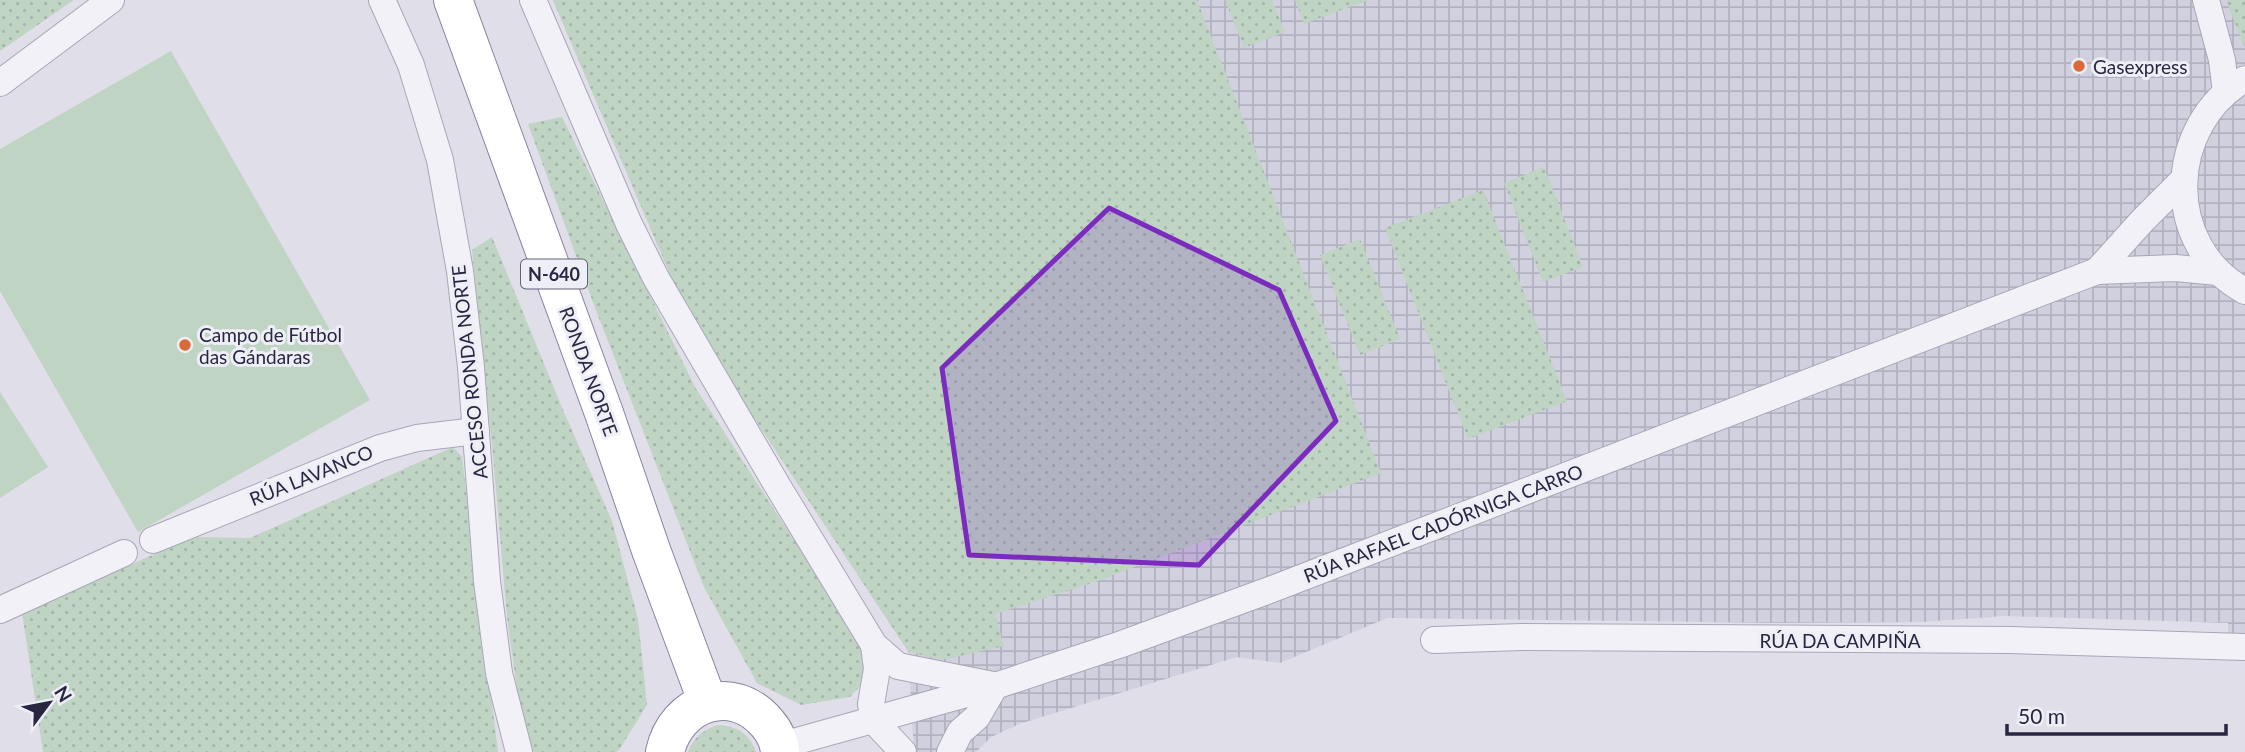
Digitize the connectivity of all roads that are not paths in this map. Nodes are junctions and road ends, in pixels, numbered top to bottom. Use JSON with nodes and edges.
{"nodes":[{"id":1,"x":111,"y":0,"type":"edge"},
{"id":2,"x":382,"y":0,"type":"edge"},
{"id":3,"x":453,"y":0,"type":"edge"},
{"id":4,"x":533,"y":0,"type":"edge"},
{"id":5,"x":2206,"y":0,"type":"edge"},
{"id":6,"x":0,"y":83,"type":"edge"},
{"id":7,"x":2236,"y":85,"type":"edge"},
{"id":8,"x":2183,"y":180,"type":"junction"},
{"id":9,"x":2097,"y":271,"type":"junction"},
{"id":10,"x":2218,"y":272,"type":"junction"},
{"id":11,"x":2245,"y":291,"type":"edge"},
{"id":12,"x":476,"y":431,"type":"junction"},
{"id":13,"x":152,"y":540,"type":"dead end"},
{"id":14,"x":124,"y":554,"type":"dead end"},
{"id":15,"x":0,"y":610,"type":"edge"},
{"id":16,"x":1434,"y":640,"type":"dead end"},
{"id":17,"x":874,"y":645,"type":"junction"},
{"id":18,"x":2245,"y":647,"type":"edge"},
{"id":19,"x":995,"y":686,"type":"junction"},
{"id":20,"x":708,"y":703,"type":"junction"},
{"id":21,"x":874,"y":721,"type":"junction"},
{"id":22,"x":780,"y":749,"type":"edge"},
{"id":23,"x":519,"y":752,"type":"edge"},
{"id":24,"x":665,"y":752,"type":"edge"},
{"id":25,"x":903,"y":752,"type":"edge"},
{"id":26,"x":950,"y":752,"type":"edge"}],
"edges":[{"from":1,"to":6,"type":"street"},
{"from":2,"to":12,"type":"street","name":"ACCESO RONDA NORTE"},
{"from":3,"to":20,"type":"highway","name":"RONDA NORTE","number":"N-640"},
{"from":4,"to":17,"type":"street"},
{"from":5,"to":7,"type":"street"},
{"from":7,"to":8,"type":"street"},
{"from":8,"to":9,"type":"street","name":"RÚA RAFAEL CADÓRNIGA CARRO"},
{"from":8,"to":10,"type":"street"},
{"from":9,"to":10,"type":"street","name":"RÚA RAFAEL CADÓRNIGA CARRO"},
{"from":9,"to":19,"type":"street","name":"RÚA RAFAEL CADÓRNIGA CARRO"},
{"from":10,"to":11,"type":"street"},
{"from":12,"to":13,"type":"street","name":"RÚA LAVANCO"},
{"from":12,"to":23,"type":"street","name":"ACCESO RONDA NORTE"},
{"from":14,"to":15,"type":"street"},
{"from":16,"to":18,"type":"street","name":"RÚA DA CAMPIÑA"},
{"from":17,"to":19,"type":"street"},
{"from":17,"to":21,"type":"street"},
{"from":19,"to":21,"type":"street","name":"RÚA RAFAEL CADÓRNIGA CARRO"},
{"from":19,"to":26,"type":"street"},
{"from":20,"to":22,"type":"highway"},
{"from":20,"to":24,"type":"highway"},
{"from":21,"to":22,"type":"street","name":"RÚA RAFAEL CADÓRNIGA CARRO"},
{"from":21,"to":25,"type":"street"}]}
